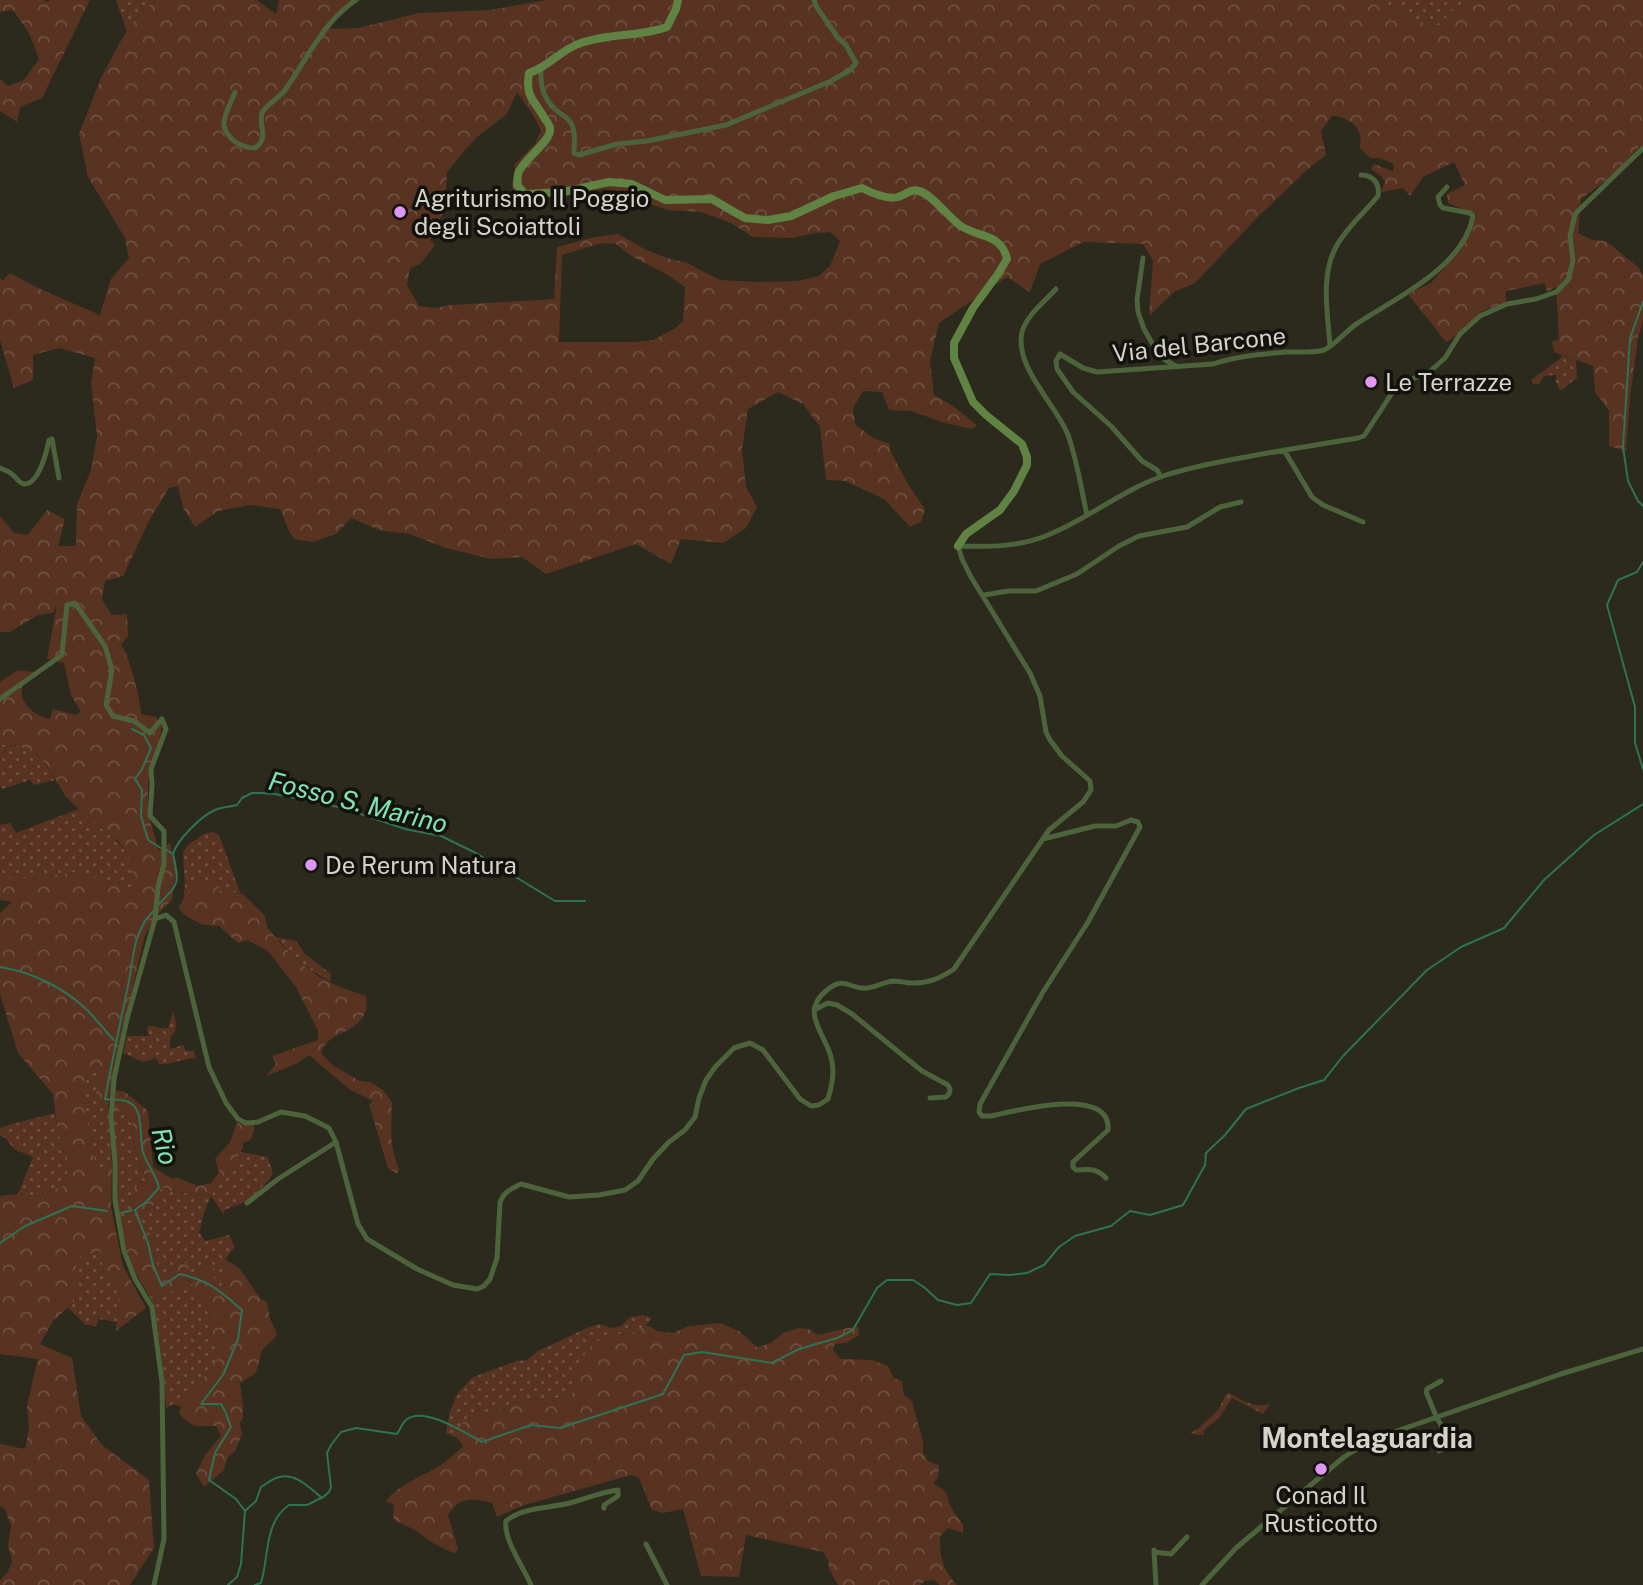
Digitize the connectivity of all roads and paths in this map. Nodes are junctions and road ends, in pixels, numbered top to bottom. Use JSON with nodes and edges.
{"nodes":[{"id":1,"x":356,"y":0,"type":"edge"},
{"id":2,"x":678,"y":0,"type":"edge"},
{"id":3,"x":814,"y":0,"type":"edge"},
{"id":4,"x":541,"y":69,"type":"junction"},
{"id":5,"x":235,"y":92,"type":"dead end"},
{"id":6,"x":1643,"y":148,"type":"edge"},
{"id":7,"x":1361,"y":175,"type":"dead end"},
{"id":8,"x":1447,"y":187,"type":"dead end"},
{"id":9,"x":1143,"y":258,"type":"dead end"},
{"id":10,"x":1056,"y":289,"type":"dead end"},
{"id":11,"x":1330,"y":346,"type":"junction"},
{"id":12,"x":1176,"y":366,"type":"junction"},
{"id":13,"x":1284,"y":450,"type":"junction"},
{"id":14,"x":0,"y":468,"type":"edge"},
{"id":15,"x":1161,"y":477,"type":"junction"},
{"id":16,"x":59,"y":478,"type":"dead end"},
{"id":17,"x":1241,"y":502,"type":"dead end"},
{"id":18,"x":1087,"y":515,"type":"junction"},
{"id":19,"x":1363,"y":522,"type":"dead end"},
{"id":20,"x":958,"y":546,"type":"junction"},
{"id":21,"x":984,"y":595,"type":"junction"},
{"id":22,"x":0,"y":699,"type":"edge"},
{"id":23,"x":1043,"y":839,"type":"junction"},
{"id":24,"x":155,"y":916,"type":"junction"},
{"id":25,"x":814,"y":1010,"type":"junction"},
{"id":26,"x":930,"y":1098,"type":"dead end"},
{"id":27,"x":336,"y":1142,"type":"junction"},
{"id":28,"x":1106,"y":1178,"type":"dead end"},
{"id":29,"x":247,"y":1203,"type":"dead end"},
{"id":30,"x":1643,"y":1349,"type":"edge"},
{"id":31,"x":1441,"y":1381,"type":"dead end"},
{"id":32,"x":1436,"y":1416,"type":"junction"},
{"id":33,"x":1439,"y":1451,"type":"dead end"},
{"id":34,"x":604,"y":1508,"type":"dead end"},
{"id":35,"x":1187,"y":1537,"type":"dead end"},
{"id":36,"x":646,"y":1544,"type":"dead end"},
{"id":37,"x":154,"y":1585,"type":"edge"},
{"id":38,"x":531,"y":1585,"type":"edge"},
{"id":39,"x":667,"y":1585,"type":"edge"},
{"id":40,"x":1156,"y":1585,"type":"edge"},
{"id":41,"x":1202,"y":1585,"type":"edge"}],
"edges":[{"from":1,"to":5,"type":"street"},
{"from":2,"to":4,"type":"street"},
{"from":3,"to":4,"type":"street"},
{"from":4,"to":20,"type":"street"},
{"from":6,"to":13,"type":"street"},
{"from":7,"to":11,"type":"street"},
{"from":8,"to":11,"type":"street","name":"Via del Barcone"},
{"from":9,"to":12,"type":"street"},
{"from":10,"to":18,"type":"street"},
{"from":11,"to":12,"type":"street","name":"Via del Barcone"},
{"from":12,"to":15,"type":"street","name":"Via del Barcone"},
{"from":13,"to":15,"type":"street"},
{"from":13,"to":19,"type":"street"},
{"from":14,"to":16,"type":"street"},
{"from":15,"to":18,"type":"street"},
{"from":17,"to":21,"type":"street"},
{"from":18,"to":20,"type":"street"},
{"from":20,"to":21,"type":"street"},
{"from":21,"to":23,"type":"street"},
{"from":22,"to":24,"type":"street"},
{"from":23,"to":25,"type":"street"},
{"from":23,"to":28,"type":"street"},
{"from":24,"to":27,"type":"street"},
{"from":24,"to":37,"type":"street"},
{"from":25,"to":26,"type":"street"},
{"from":25,"to":27,"type":"street"},
{"from":27,"to":29,"type":"street"},
{"from":30,"to":32,"type":"street"},
{"from":31,"to":32,"type":"street"},
{"from":32,"to":33,"type":"street"},
{"from":32,"to":41,"type":"street"},
{"from":34,"to":38,"type":"street"},
{"from":35,"to":40,"type":"street"},
{"from":36,"to":39,"type":"street"}]}
